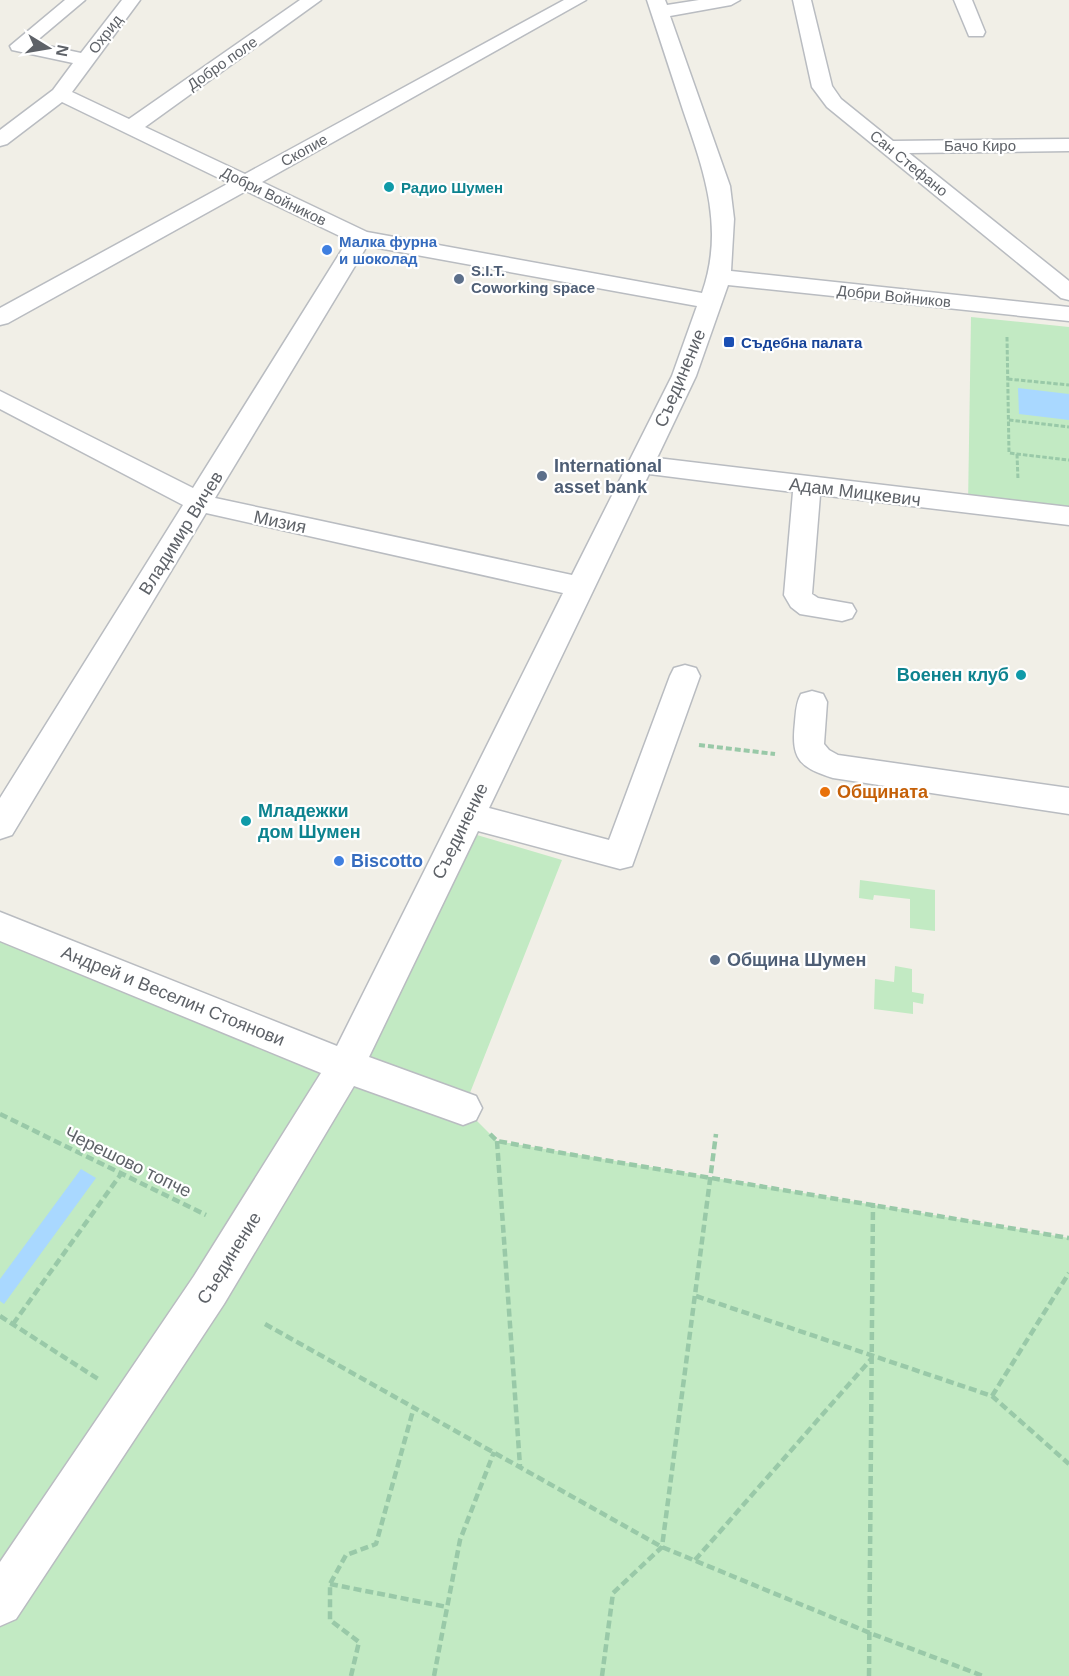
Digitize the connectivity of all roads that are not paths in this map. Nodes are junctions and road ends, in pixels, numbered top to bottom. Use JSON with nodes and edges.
{"nodes":[{"id":1,"x":76,"y":0,"type":"edge"},
{"id":2,"x":131,"y":0,"type":"edge"},
{"id":3,"x":312,"y":0,"type":"edge"},
{"id":4,"x":577,"y":0,"type":"edge"},
{"id":5,"x":731,"y":0,"type":"edge"},
{"id":6,"x":802,"y":0,"type":"edge"},
{"id":7,"x":963,"y":0,"type":"edge"},
{"id":8,"x":658,"y":6,"type":"edge"},
{"id":9,"x":976,"y":32,"type":"dead end"},
{"id":10,"x":85,"y":60,"type":"junction"},
{"id":11,"x":60,"y":94,"type":"junction"},
{"id":12,"x":11,"y":110,"type":"dead end"},
{"id":13,"x":32,"y":114,"type":"junction"},
{"id":14,"x":132,"y":127,"type":"junction"},
{"id":15,"x":0,"y":140,"type":"edge"},
{"id":16,"x":1069,"y":145,"type":"edge"},
{"id":17,"x":891,"y":147,"type":"junction"},
{"id":18,"x":245,"y":182,"type":"junction"},
{"id":19,"x":360,"y":238,"type":"junction"},
{"id":20,"x":715,"y":290,"type":"junction"},
{"id":21,"x":1069,"y":292,"type":"edge"},
{"id":22,"x":1069,"y":314,"type":"edge"},
{"id":23,"x":0,"y":318,"type":"edge"},
{"id":24,"x":0,"y":399,"type":"edge"},
{"id":25,"x":642,"y":465,"type":"junction"},
{"id":26,"x":807,"y":486,"type":"junction"},
{"id":27,"x":200,"y":503,"type":"junction"},
{"id":28,"x":1069,"y":516,"type":"edge"},
{"id":29,"x":581,"y":587,"type":"junction"},
{"id":30,"x":842,"y":610,"type":"dead end"},
{"id":31,"x":685,"y":676,"type":"dead end"},
{"id":32,"x":812,"y":702,"type":"dead end"},
{"id":33,"x":1069,"y":801,"type":"edge"},
{"id":34,"x":467,"y":815,"type":"junction"},
{"id":35,"x":0,"y":826,"type":"edge"},
{"id":36,"x":0,"y":926,"type":"edge"},
{"id":37,"x":346,"y":1066,"type":"junction"},
{"id":38,"x":464,"y":1108,"type":"road end"},
{"id":39,"x":0,"y":1604,"type":"edge"}],
"edges":[{"from":1,"to":10,"type":"street"},
{"from":2,"to":10,"type":"street","name":"Охрид"},
{"from":3,"to":14,"type":"street","name":"Добро поле"},
{"from":4,"to":18,"type":"street","name":"Скопие"},
{"from":5,"to":8,"type":"street"},
{"from":6,"to":17,"type":"street","name":"Сан Стефано"},
{"from":7,"to":9,"type":"street"},
{"from":8,"to":20,"type":"street","name":"Съединение"},
{"from":10,"to":11,"type":"street","name":"Охрид"},
{"from":11,"to":13,"type":"street","name":"Охрид"},
{"from":11,"to":14,"type":"street","name":"Добри Войников"},
{"from":12,"to":13,"type":"street"},
{"from":13,"to":15,"type":"street","name":"Охрид"},
{"from":14,"to":18,"type":"street","name":"Добри Войников"},
{"from":16,"to":17,"type":"street","name":"Бачо Киро"},
{"from":17,"to":21,"type":"street","name":"Сан Стефано"},
{"from":18,"to":19,"type":"street","name":"Добри Войников"},
{"from":18,"to":23,"type":"street","name":"Скопие"},
{"from":19,"to":20,"type":"street","name":"Добри Войников"},
{"from":19,"to":27,"type":"street","name":"Владимир Вичев"},
{"from":20,"to":22,"type":"street","name":"Добри Войников"},
{"from":20,"to":25,"type":"street","name":"Съединение"},
{"from":24,"to":27,"type":"street","name":"Мизия"},
{"from":25,"to":26,"type":"street","name":"Адам Мицкевич"},
{"from":25,"to":29,"type":"street","name":"Съединение"},
{"from":26,"to":28,"type":"street","name":"Адам Мицкевич"},
{"from":26,"to":30,"type":"street"},
{"from":27,"to":29,"type":"street","name":"Мизия"},
{"from":27,"to":35,"type":"street","name":"Владимир Вичев"},
{"from":29,"to":34,"type":"street","name":"Съединение"},
{"from":31,"to":34,"type":"street"},
{"from":32,"to":33,"type":"street"},
{"from":34,"to":37,"type":"street","name":"Съединение"},
{"from":36,"to":37,"type":"street","name":"Андрей и Веселин Стоянови"},
{"from":37,"to":38,"type":"street","name":"Андрей и Веселин Стоянови"},
{"from":37,"to":39,"type":"street","name":"Съединение"}]}
